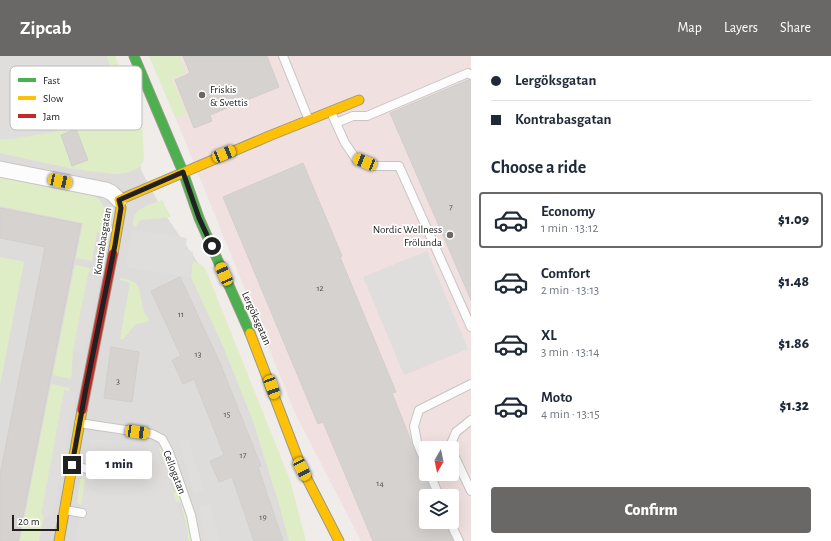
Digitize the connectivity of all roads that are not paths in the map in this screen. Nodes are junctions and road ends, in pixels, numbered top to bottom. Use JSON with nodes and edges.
{"nodes":[{"id":1,"x":134,"y":56,"type":"edge"},
{"id":2,"x":283,"y":56,"type":"edge"},
{"id":3,"x":138,"y":66,"type":"edge"},
{"id":4,"x":142,"y":75,"type":"edge"},
{"id":5,"x":471,"y":75,"type":"edge"},
{"id":6,"x":359,"y":100,"type":"dead end"},
{"id":7,"x":330,"y":111,"type":"junction"},
{"id":8,"x":309,"y":119,"type":"junction"},
{"id":9,"x":336,"y":124,"type":"junction"},
{"id":10,"x":0,"y":169,"type":"edge"},
{"id":11,"x":183,"y":172,"type":"junction"},
{"id":12,"x":119,"y":200,"type":"junction"},
{"id":13,"x":471,"y":327,"type":"edge"},
{"id":14,"x":471,"y":384,"type":"edge"},
{"id":15,"x":471,"y":420,"type":"edge"},
{"id":16,"x":79,"y":423,"type":"junction"},
{"id":17,"x":452,"y":441,"type":"edge"},
{"id":18,"x":419,"y":447,"type":"edge"},
{"id":19,"x":72,"y":465,"type":"junction"},
{"id":20,"x":459,"y":466,"type":"edge"},
{"id":21,"x":87,"y":469,"type":"dead end"},
{"id":22,"x":471,"y":491,"type":"edge"},
{"id":23,"x":64,"y":509,"type":"junction"},
{"id":24,"x":82,"y":513,"type":"dead end"},
{"id":25,"x":329,"y":523,"type":"junction"},
{"id":26,"x":453,"y":529,"type":"edge"},
{"id":27,"x":59,"y":541,"type":"edge"},
{"id":28,"x":196,"y":541,"type":"edge"},
{"id":29,"x":333,"y":541,"type":"edge"},
{"id":30,"x":339,"y":541,"type":"edge"},
{"id":31,"x":459,"y":541,"type":"edge"}],
"edges":[{"from":1,"to":3,"type":"street","name":"Lergöksgatan"},
{"from":2,"to":8,"type":"lane"},
{"from":4,"to":11,"type":"street","name":"Lergöksgatan"},
{"from":5,"to":9,"type":"lane"},
{"from":6,"to":7,"type":"street","name":"Kontrabasgatan"},
{"from":7,"to":8,"type":"street","name":"Kontrabasgatan"},
{"from":7,"to":9,"type":"lane"},
{"from":8,"to":11,"type":"street","name":"Kontrabasgatan"},
{"from":9,"to":13,"type":"lane"},
{"from":10,"to":12,"type":"street"},
{"from":11,"to":12,"type":"street","name":"Kontrabasgatan"},
{"from":11,"to":25,"type":"street","name":"Lergöksgatan"},
{"from":12,"to":16,"type":"street","name":"Kontrabasgatan"},
{"from":14,"to":18,"type":"lane"},
{"from":15,"to":17,"type":"lane"},
{"from":16,"to":19,"type":"street","name":"Kontrabasgatan"},
{"from":16,"to":28,"type":"lane","name":"Cellogatan"},
{"from":19,"to":21,"type":"lane"},
{"from":19,"to":23,"type":"street","name":"Kontrabasgatan"},
{"from":20,"to":22,"type":"lane"},
{"from":23,"to":24,"type":"lane"},
{"from":23,"to":27,"type":"street","name":"Kontrabasgatan"},
{"from":25,"to":29,"type":"street","name":"Lergöksgatan"},
{"from":25,"to":30,"type":"street","name":"Lergöksgatan"},
{"from":26,"to":31,"type":"lane"}]}
